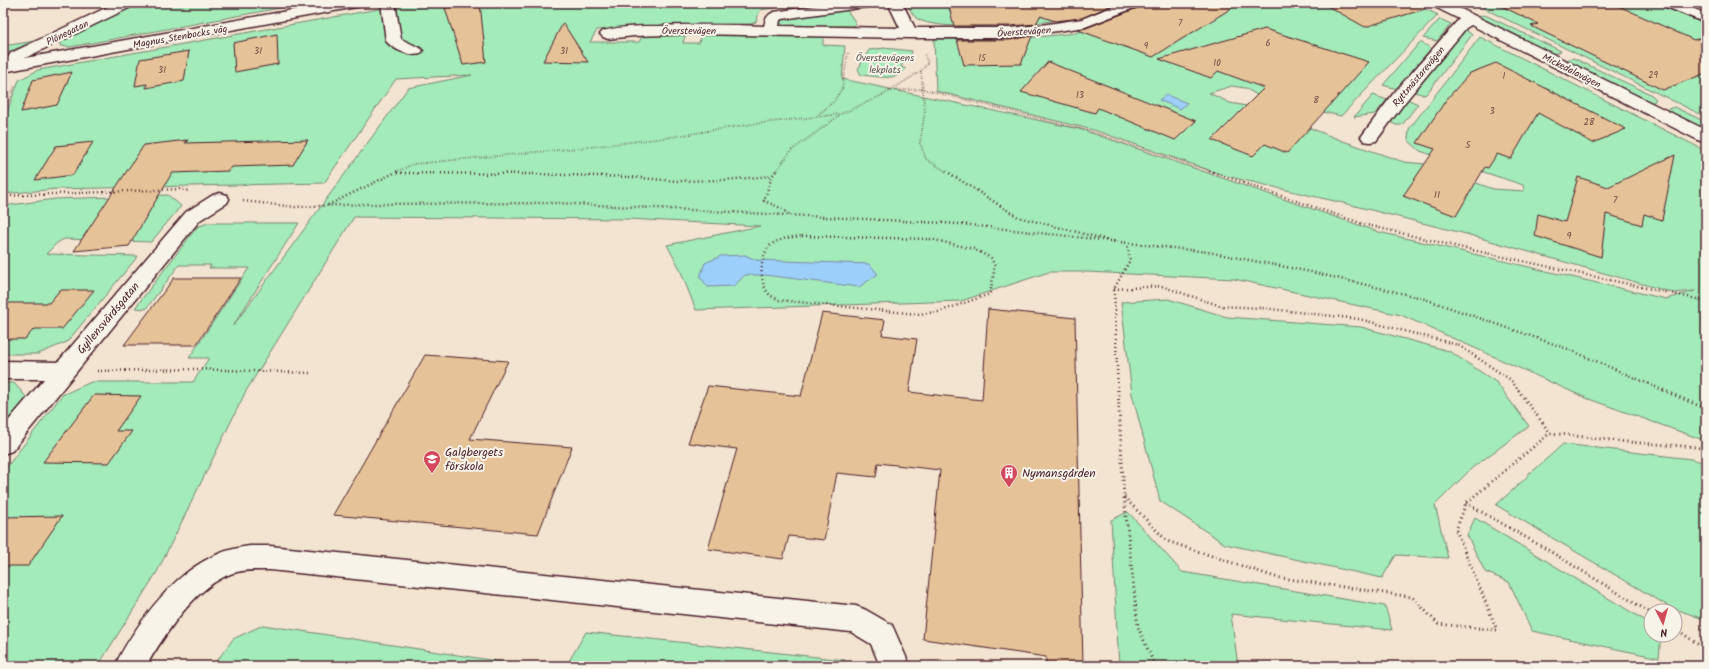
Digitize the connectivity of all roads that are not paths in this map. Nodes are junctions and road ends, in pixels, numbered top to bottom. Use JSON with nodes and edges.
{"nodes":[{"id":1,"x":128,"y":3,"type":"edge"},
{"id":2,"x":304,"y":3,"type":"edge"},
{"id":3,"x":356,"y":3,"type":"edge"},
{"id":4,"x":388,"y":3,"type":"edge"},
{"id":5,"x":866,"y":3,"type":"edge"},
{"id":6,"x":895,"y":3,"type":"edge"},
{"id":7,"x":1134,"y":3,"type":"edge"},
{"id":8,"x":1438,"y":3,"type":"edge"},
{"id":9,"x":1669,"y":3,"type":"edge"},
{"id":10,"x":322,"y":9,"type":"junction"},
{"id":11,"x":1470,"y":19,"type":"junction"},
{"id":12,"x":1706,"y":19,"type":"edge"},
{"id":13,"x":771,"y":31,"type":"junction"},
{"id":14,"x":910,"y":33,"type":"junction"},
{"id":15,"x":608,"y":34,"type":"dead end"},
{"id":16,"x":415,"y":51,"type":"dead end"},
{"id":17,"x":6,"y":67,"type":"edge"},
{"id":18,"x":9,"y":82,"type":"edge"},
{"id":19,"x":1370,"y":137,"type":"dead end"},
{"id":20,"x":1706,"y":137,"type":"edge"},
{"id":21,"x":220,"y":199,"type":"road end"},
{"id":22,"x":3,"y":370,"type":"edge"},
{"id":23,"x":63,"y":371,"type":"junction"},
{"id":24,"x":3,"y":444,"type":"edge"},
{"id":25,"x":130,"y":666,"type":"edge"},
{"id":26,"x":895,"y":666,"type":"edge"}],
"edges":[{"from":1,"to":17,"type":"street","name":"Plönegatan"},
{"from":2,"to":10,"type":"street"},
{"from":3,"to":10,"type":"street","name":"Magnus Stenbocks väg"},
{"from":4,"to":16,"type":"street"},
{"from":5,"to":13,"type":"street"},
{"from":6,"to":14,"type":"street"},
{"from":7,"to":14,"type":"street","name":"Överstevägen"},
{"from":8,"to":11,"type":"street","name":"Mickedalavägen"},
{"from":9,"to":12,"type":"street"},
{"from":10,"to":17,"type":"street","name":"Magnus Stenbocks väg"},
{"from":11,"to":19,"type":"street","name":"Ryttmästarevägen"},
{"from":11,"to":20,"type":"street","name":"Mickedalavägen"},
{"from":13,"to":14,"type":"street","name":"Överstevägen"},
{"from":13,"to":15,"type":"street","name":"Överstevägen"},
{"from":17,"to":18,"type":"street"},
{"from":21,"to":23,"type":"street","name":"Gyllensvärdsgatan"},
{"from":22,"to":23,"type":"street"},
{"from":23,"to":24,"type":"street","name":"Gyllensvärdsgatan"},
{"from":25,"to":26,"type":"street"}]}
